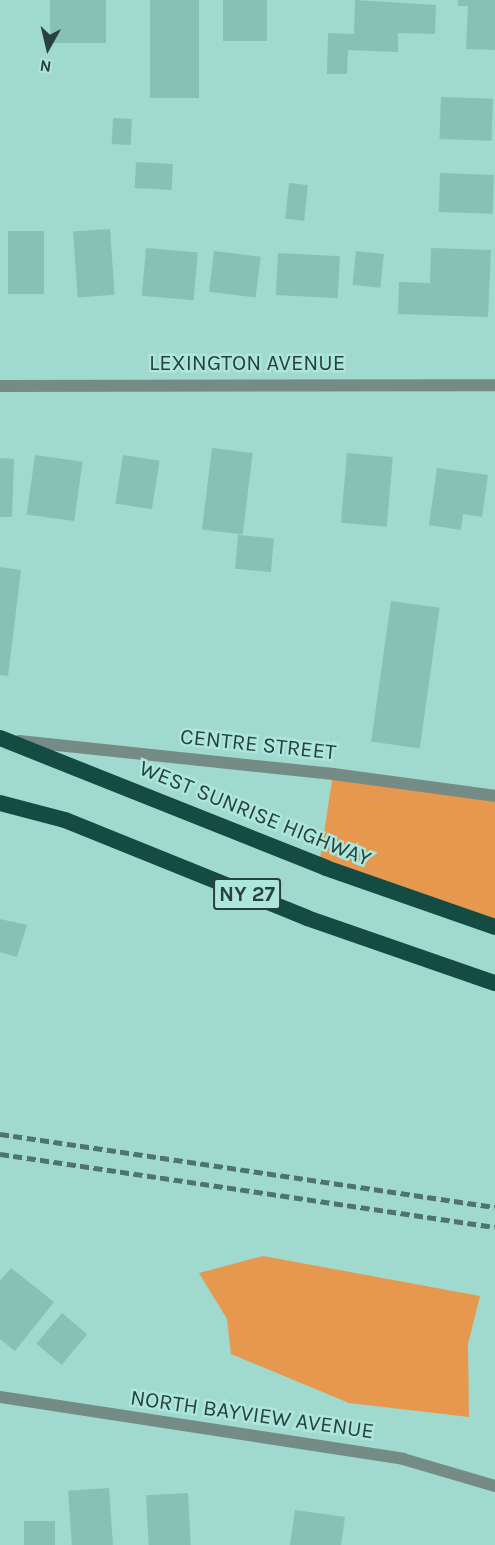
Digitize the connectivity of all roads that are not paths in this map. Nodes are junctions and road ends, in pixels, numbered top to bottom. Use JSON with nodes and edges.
{"nodes":[{"id":1,"x":495,"y":385,"type":"edge"},
{"id":2,"x":0,"y":386,"type":"edge"},
{"id":3,"x":8,"y":739,"type":"edge"},
{"id":4,"x":495,"y":796,"type":"edge"},
{"id":5,"x":0,"y":803,"type":"edge"},
{"id":6,"x":495,"y":927,"type":"edge"},
{"id":7,"x":495,"y":983,"type":"edge"},
{"id":8,"x":0,"y":1397,"type":"edge"},
{"id":9,"x":495,"y":1486,"type":"edge"}],
"edges":[{"from":1,"to":2,"type":"street","name":"LEXINGTON AVENUE"},
{"from":3,"to":4,"type":"street","name":"CENTRE STREET"},
{"from":3,"to":6,"type":"highway","name":"WEST SUNRISE HIGHWAY","number":"NY 27"},
{"from":5,"to":7,"type":"highway","number":"NY 27"},
{"from":8,"to":9,"type":"street","name":"NORTH BAYVIEW AVENUE"}]}
